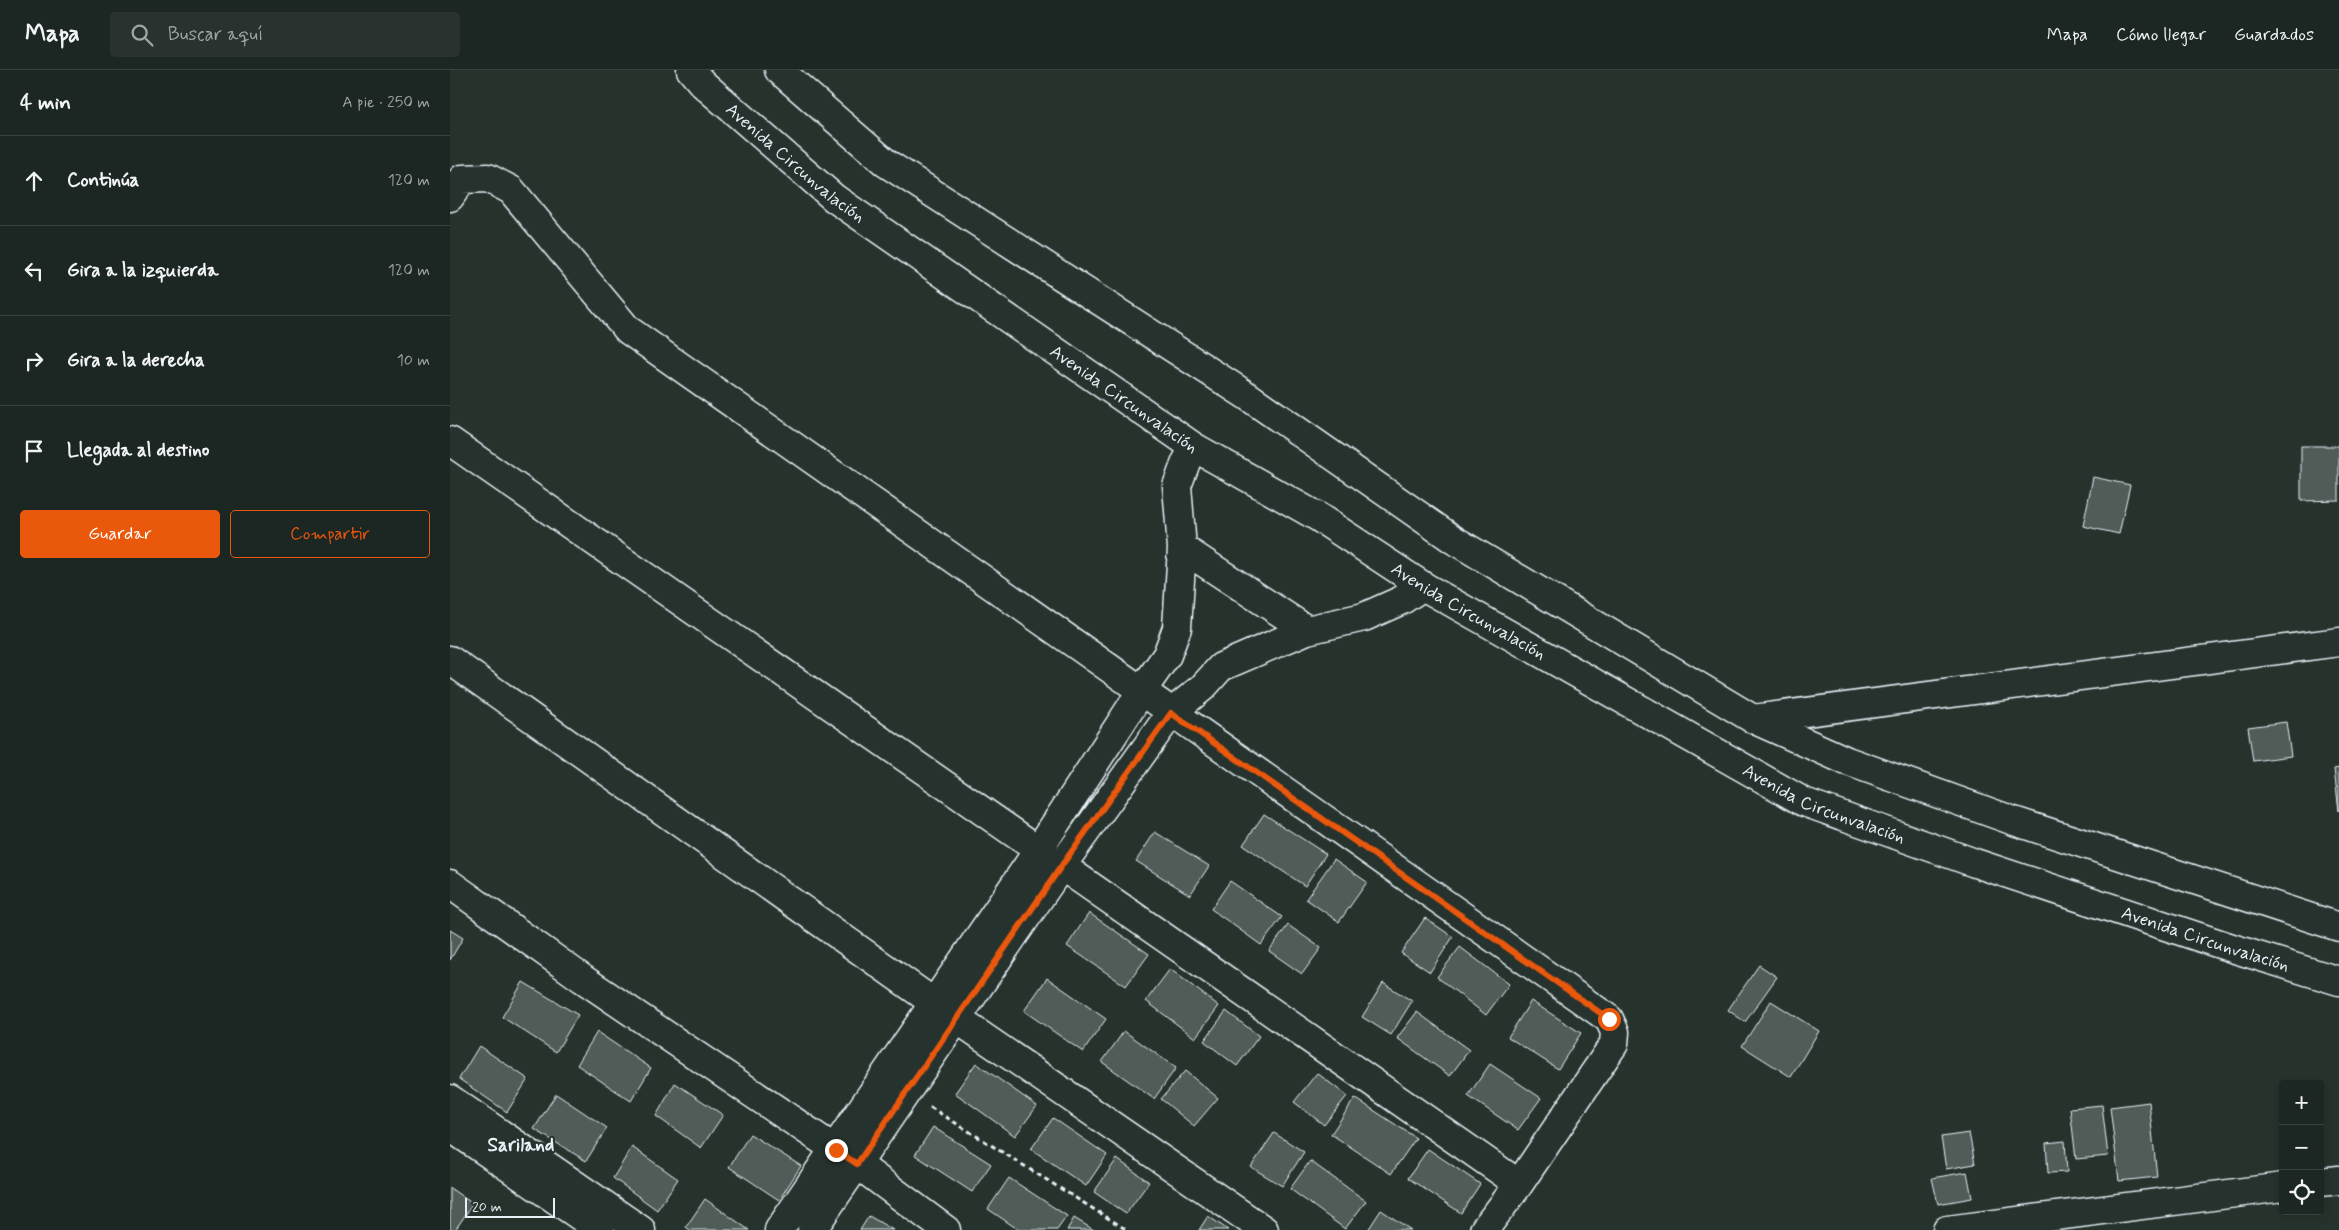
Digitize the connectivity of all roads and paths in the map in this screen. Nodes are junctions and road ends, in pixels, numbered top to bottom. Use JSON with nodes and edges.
{"nodes":[{"id":1,"x":691,"y":70,"type":"edge"},
{"id":2,"x":779,"y":70,"type":"edge"},
{"id":3,"x":450,"y":196,"type":"edge"},
{"id":4,"x":450,"y":441,"type":"edge"},
{"id":5,"x":1194,"y":447,"type":"junction"},
{"id":6,"x":1182,"y":548,"type":"junction"},
{"id":7,"x":1423,"y":586,"type":"junction"},
{"id":8,"x":1307,"y":630,"type":"junction"},
{"id":9,"x":2339,"y":642,"type":"edge"},
{"id":10,"x":450,"y":660,"type":"edge"},
{"id":11,"x":1141,"y":692,"type":"junction"},
{"id":12,"x":1171,"y":713,"type":"junction"},
{"id":13,"x":1753,"y":719,"type":"junction"},
{"id":14,"x":1039,"y":849,"type":"junction"},
{"id":15,"x":1062,"y":865,"type":"junction"},
{"id":16,"x":450,"y":884,"type":"edge"},
{"id":17,"x":2339,"y":927,"type":"edge"},
{"id":18,"x":2339,"y":981,"type":"edge"},
{"id":19,"x":946,"y":1011,"type":"junction"},
{"id":20,"x":906,"y":1092,"type":"junction"},
{"id":21,"x":450,"y":1099,"type":"edge"},
{"id":22,"x":450,"y":1128,"type":"edge"},
{"id":23,"x":846,"y":1157,"type":"junction"},
{"id":24,"x":2339,"y":1180,"type":"edge"},
{"id":25,"x":2324,"y":1182,"type":"edge"},
{"id":26,"x":1519,"y":1184,"type":"junction"},
{"id":27,"x":2279,"y":1188,"type":"edge"},
{"id":28,"x":587,"y":1219,"type":"edge"},
{"id":29,"x":2073,"y":1222,"type":"edge"},
{"id":30,"x":641,"y":1230,"type":"edge"},
{"id":31,"x":779,"y":1230,"type":"edge"},
{"id":32,"x":812,"y":1230,"type":"edge"},
{"id":33,"x":946,"y":1230,"type":"edge"},
{"id":34,"x":1127,"y":1230,"type":"edge"},
{"id":35,"x":1264,"y":1230,"type":"edge"},
{"id":36,"x":1484,"y":1230,"type":"edge"},
{"id":37,"x":1947,"y":1230,"type":"edge"}],
"edges":[{"from":1,"to":5,"type":"main road","name":"Avenida Circunvalación"},
{"from":2,"to":13,"type":"main road"},
{"from":3,"to":11,"type":"main road"},
{"from":4,"to":14,"type":"main road"},
{"from":5,"to":6,"type":"main road"},
{"from":5,"to":7,"type":"main road","name":"Avenida Circunvalación"},
{"from":6,"to":8,"type":"main road"},
{"from":6,"to":11,"type":"main road"},
{"from":7,"to":8,"type":"main road"},
{"from":7,"to":18,"type":"main road","name":"Avenida Circunvalación"},
{"from":8,"to":12,"type":"main road"},
{"from":9,"to":13,"type":"main road"},
{"from":10,"to":19,"type":"main road"},
{"from":11,"to":12,"type":"main road"},
{"from":11,"to":14,"type":"main road"},
{"from":12,"to":15,"type":"main road"},
{"from":12,"to":26,"type":"main road"},
{"from":13,"to":17,"type":"main road"},
{"from":14,"to":15,"type":"main road"},
{"from":14,"to":19,"type":"main road"},
{"from":15,"to":19,"type":"main road"},
{"from":15,"to":26,"type":"main road"},
{"from":16,"to":23,"type":"main road"},
{"from":19,"to":20,"type":"main road"},
{"from":19,"to":23,"type":"main road"},
{"from":19,"to":35,"type":"main road"},
{"from":20,"to":23,"type":"main road"},
{"from":20,"to":34,"type":"path"},
{"from":21,"to":28,"type":"main road"},
{"from":22,"to":28,"type":"main road"},
{"from":23,"to":31,"type":"main road"},
{"from":23,"to":32,"type":"main road"},
{"from":23,"to":33,"type":"main road"},
{"from":24,"to":25,"type":"main road"},
{"from":26,"to":36,"type":"main road"},
{"from":27,"to":29,"type":"main road"},
{"from":28,"to":30,"type":"main road"},
{"from":29,"to":37,"type":"main road"}]}
